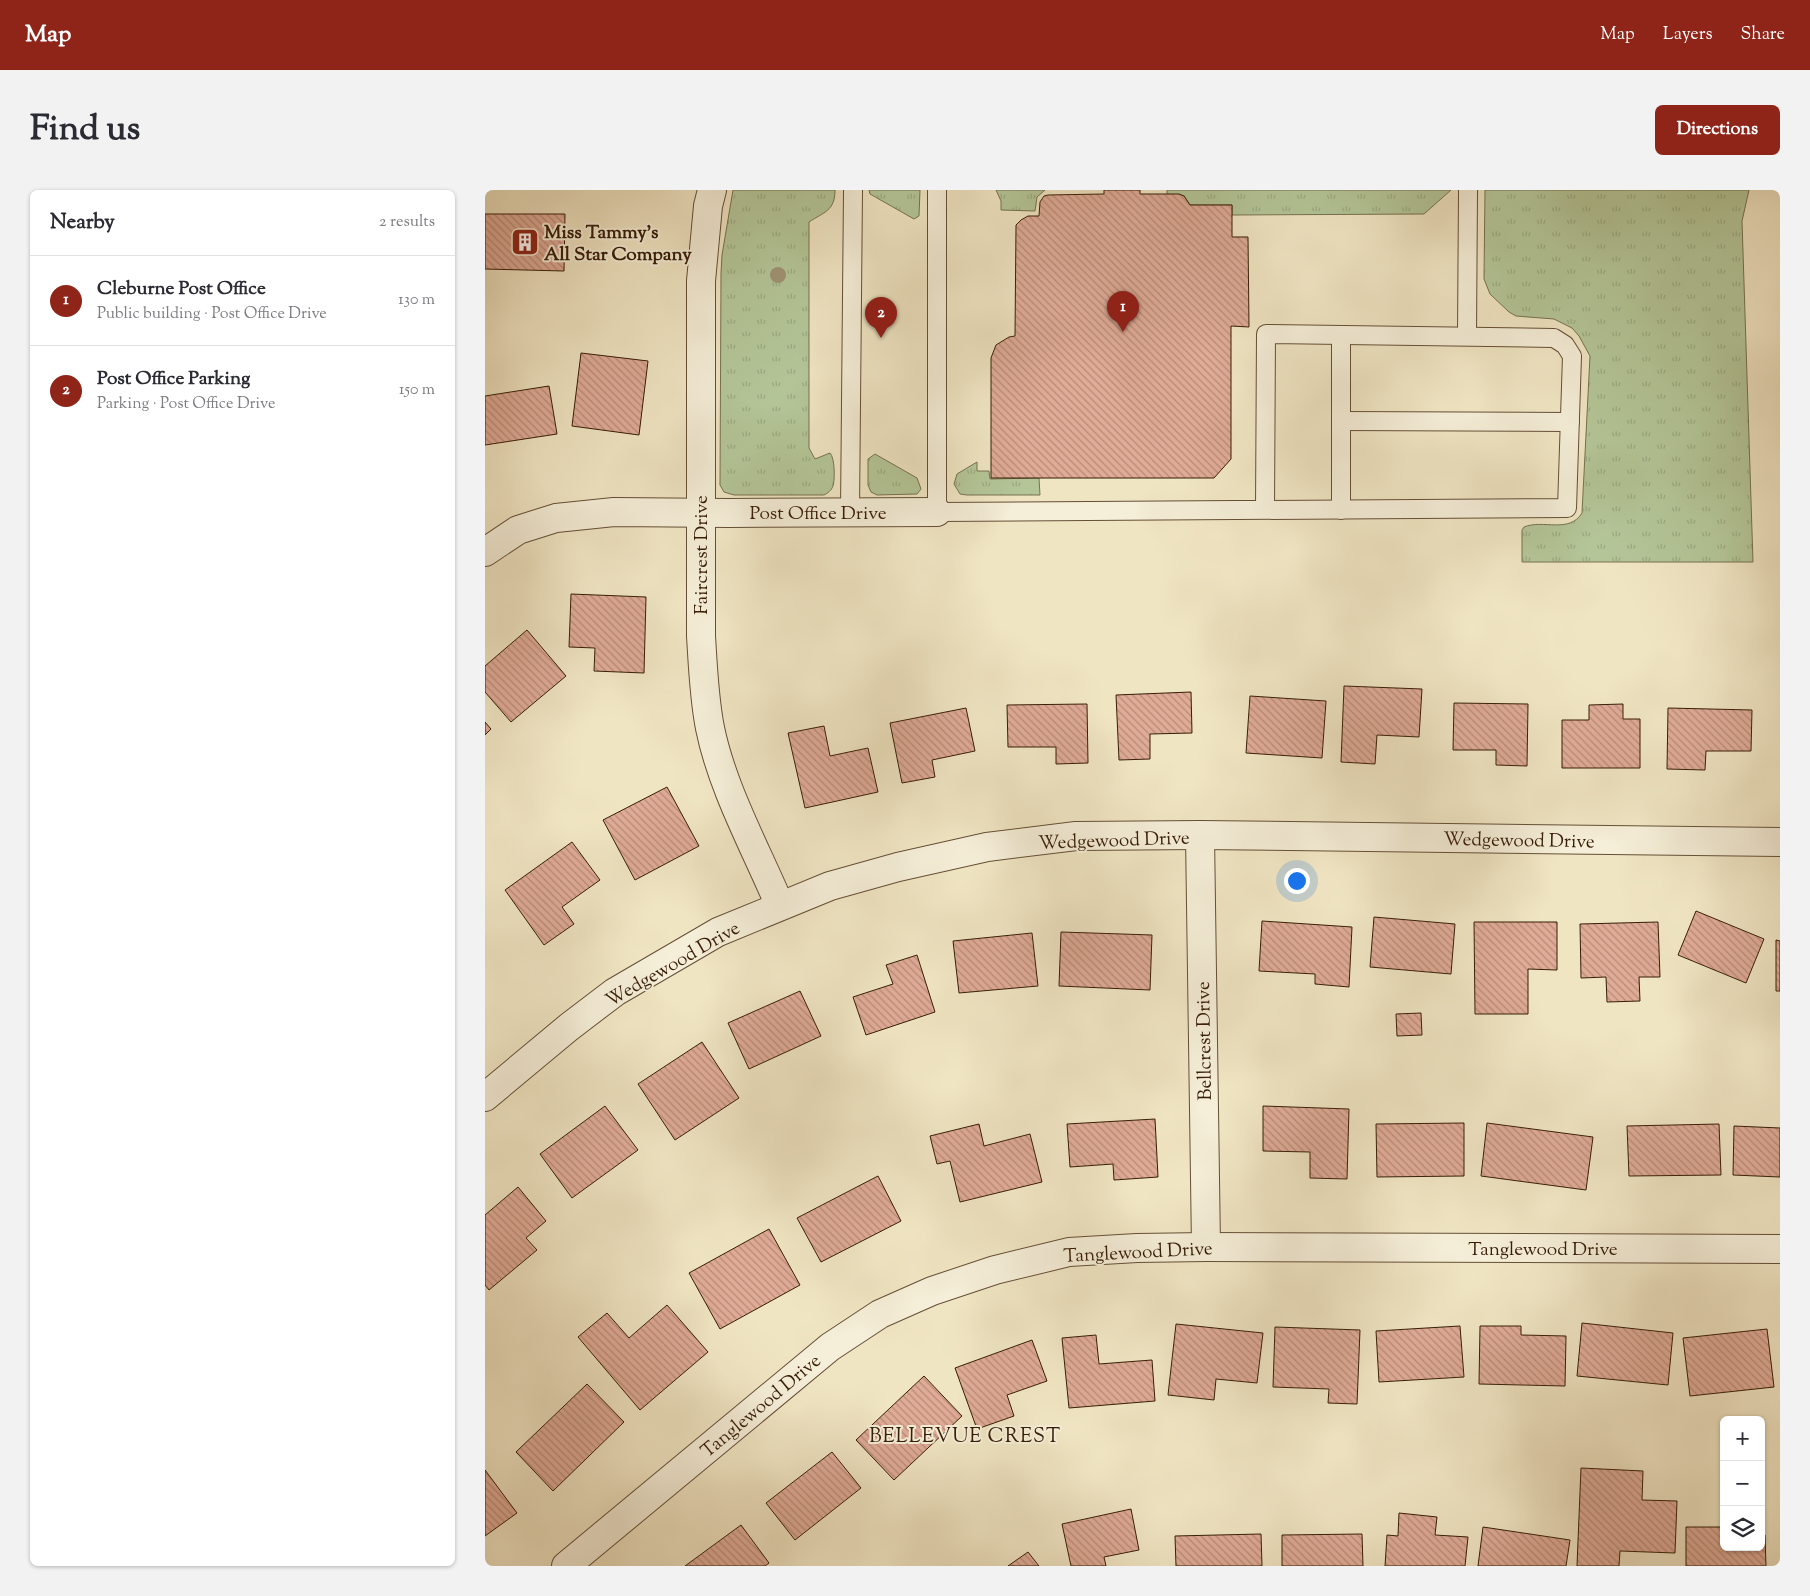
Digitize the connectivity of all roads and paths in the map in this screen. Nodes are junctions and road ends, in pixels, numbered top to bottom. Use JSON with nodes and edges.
{"nodes":[{"id":1,"x":712,"y":190,"type":"edge"},
{"id":2,"x":853,"y":190,"type":"edge"},
{"id":3,"x":937,"y":190,"type":"edge"},
{"id":4,"x":1468,"y":190,"type":"edge"},
{"id":5,"x":1341,"y":335,"type":"junction"},
{"id":6,"x":1467,"y":336,"type":"junction"},
{"id":7,"x":1341,"y":421,"type":"junction"},
{"id":8,"x":1570,"y":422,"type":"junction"},
{"id":9,"x":1265,"y":510,"type":"junction"},
{"id":10,"x":1341,"y":510,"type":"junction"},
{"id":11,"x":700,"y":512,"type":"junction"},
{"id":12,"x":850,"y":512,"type":"junction"},
{"id":13,"x":937,"y":512,"type":"junction"},
{"id":14,"x":485,"y":552,"type":"edge"},
{"id":15,"x":1200,"y":836,"type":"junction"},
{"id":16,"x":1780,"y":842,"type":"edge"},
{"id":17,"x":780,"y":906,"type":"junction"},
{"id":18,"x":485,"y":1097,"type":"edge"},
{"id":19,"x":1206,"y":1246,"type":"junction"},
{"id":20,"x":1780,"y":1249,"type":"edge"},
{"id":21,"x":566,"y":1566,"type":"edge"}],
"edges":[{"from":1,"to":11,"type":"street","name":"Faircrest Drive"},
{"from":2,"to":12,"type":"lane"},
{"from":3,"to":13,"type":"lane"},
{"from":4,"to":6,"type":"lane"},
{"from":5,"to":6,"type":"lane"},
{"from":5,"to":7,"type":"lane"},
{"from":5,"to":9,"type":"lane"},
{"from":6,"to":8,"type":"lane"},
{"from":7,"to":8,"type":"lane"},
{"from":7,"to":10,"type":"lane"},
{"from":8,"to":10,"type":"lane"},
{"from":9,"to":10,"type":"lane"},
{"from":9,"to":13,"type":"lane"},
{"from":11,"to":12,"type":"street","name":"Post Office Drive"},
{"from":11,"to":14,"type":"street","name":"Post Office Drive"},
{"from":11,"to":17,"type":"street","name":"Faircrest Drive"},
{"from":12,"to":13,"type":"street","name":"Post Office Drive"},
{"from":15,"to":16,"type":"street","name":"Wedgewood Drive"},
{"from":15,"to":17,"type":"street","name":"Wedgewood Drive"},
{"from":15,"to":19,"type":"street","name":"Bellcrest Drive"},
{"from":17,"to":18,"type":"street","name":"Wedgewood Drive"},
{"from":19,"to":20,"type":"street","name":"Tanglewood Drive"},
{"from":19,"to":21,"type":"street","name":"Tanglewood Drive"}]}
